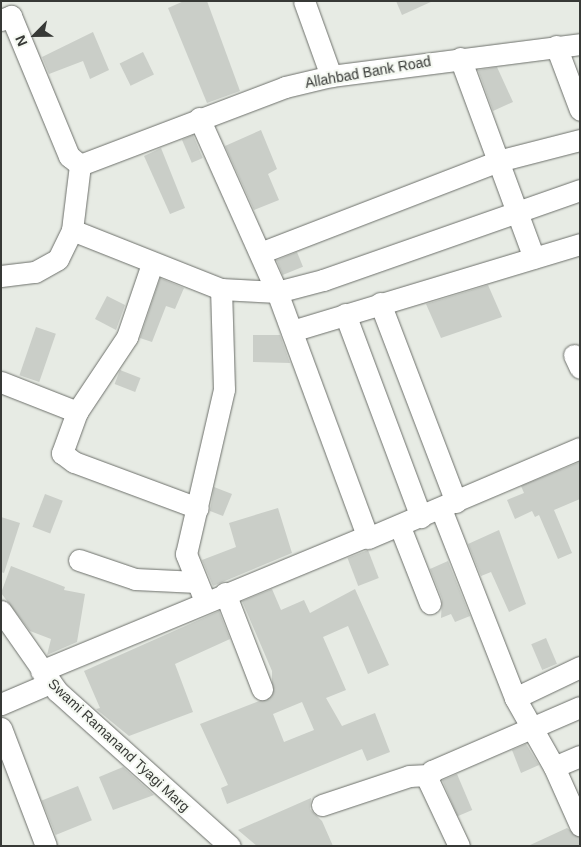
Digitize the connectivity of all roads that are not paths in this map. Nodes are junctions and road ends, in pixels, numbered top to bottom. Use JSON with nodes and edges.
{"nodes":[{"id":1,"x":304,"y":1,"type":"edge"},
{"id":2,"x":1,"y":20,"type":"edge"},
{"id":3,"x":580,"y":44,"type":"edge"},
{"id":4,"x":556,"y":46,"type":"junction"},
{"id":5,"x":460,"y":58,"type":"junction"},
{"id":6,"x":332,"y":76,"type":"junction"},
{"id":7,"x":580,"y":110,"type":"edge"},
{"id":8,"x":199,"y":118,"type":"junction"},
{"id":9,"x":580,"y":140,"type":"edge"},
{"id":10,"x":498,"y":161,"type":"junction"},
{"id":11,"x":80,"y":165,"type":"junction"},
{"id":12,"x":580,"y":190,"type":"edge"},
{"id":13,"x":517,"y":213,"type":"junction"},
{"id":14,"x":72,"y":230,"type":"junction"},
{"id":15,"x":580,"y":244,"type":"edge"},
{"id":16,"x":260,"y":253,"type":"junction"},
{"id":17,"x":534,"y":258,"type":"junction"},
{"id":18,"x":152,"y":264,"type":"junction"},
{"id":19,"x":1,"y":276,"type":"edge"},
{"id":20,"x":221,"y":289,"type":"junction"},
{"id":21,"x":277,"y":292,"type":"junction"},
{"id":22,"x":380,"y":303,"type":"junction"},
{"id":23,"x":345,"y":314,"type":"junction"},
{"id":24,"x":292,"y":331,"type":"junction"},
{"id":25,"x":1,"y":382,"type":"edge"},
{"id":26,"x":77,"y":412,"type":"junction"},
{"id":27,"x":580,"y":448,"type":"edge"},
{"id":28,"x":448,"y":505,"type":"junction"},
{"id":29,"x":198,"y":508,"type":"junction"},
{"id":30,"x":420,"y":517,"type":"junction"},
{"id":31,"x":400,"y":527,"type":"junction"},
{"id":32,"x":367,"y":536,"type":"junction"},
{"id":33,"x":78,"y":560,"type":"dead end"},
{"id":34,"x":197,"y":582,"type":"junction"},
{"id":35,"x":225,"y":593,"type":"junction"},
{"id":36,"x":205,"y":601,"type":"junction"},
{"id":37,"x":430,"y":603,"type":"dead end"},
{"id":38,"x":2,"y":614,"type":"edge"},
{"id":39,"x":580,"y":667,"type":"edge"},
{"id":40,"x":46,"y":677,"type":"junction"},
{"id":41,"x":262,"y":689,"type":"dead end"},
{"id":42,"x":516,"y":698,"type":"junction"},
{"id":43,"x":1,"y":704,"type":"edge"},
{"id":44,"x":580,"y":707,"type":"edge"},
{"id":45,"x":532,"y":727,"type":"junction"},
{"id":46,"x":1,"y":728,"type":"edge"},
{"id":47,"x":580,"y":756,"type":"edge"},
{"id":48,"x":554,"y":767,"type":"junction"},
{"id":49,"x":428,"y":775,"type":"junction"},
{"id":50,"x":322,"y":805,"type":"dead end"},
{"id":51,"x":580,"y":825,"type":"edge"},
{"id":52,"x":46,"y":846,"type":"edge"},
{"id":53,"x":230,"y":846,"type":"edge"},
{"id":54,"x":459,"y":846,"type":"edge"}],
"edges":[{"from":1,"to":6,"type":"street"},
{"from":2,"to":11,"type":"street"},
{"from":3,"to":4,"type":"street","name":"Allahbad Bank Road"},
{"from":4,"to":5,"type":"street","name":"Allahbad Bank Road"},
{"from":4,"to":7,"type":"street"},
{"from":5,"to":6,"type":"street","name":"Allahbad Bank Road"},
{"from":5,"to":10,"type":"street"},
{"from":6,"to":8,"type":"street","name":"Allahbad Bank Road"},
{"from":8,"to":11,"type":"street","name":"Allahbad Bank Road"},
{"from":8,"to":16,"type":"street"},
{"from":9,"to":10,"type":"street"},
{"from":10,"to":13,"type":"street"},
{"from":10,"to":16,"type":"street"},
{"from":11,"to":14,"type":"street"},
{"from":12,"to":13,"type":"street"},
{"from":13,"to":17,"type":"street"},
{"from":13,"to":21,"type":"street"},
{"from":14,"to":18,"type":"street"},
{"from":14,"to":19,"type":"street"},
{"from":15,"to":17,"type":"street"},
{"from":16,"to":21,"type":"street"},
{"from":17,"to":22,"type":"street"},
{"from":18,"to":20,"type":"street"},
{"from":18,"to":26,"type":"street"},
{"from":20,"to":21,"type":"street"},
{"from":20,"to":29,"type":"street"},
{"from":21,"to":24,"type":"street"},
{"from":22,"to":23,"type":"street"},
{"from":22,"to":28,"type":"street"},
{"from":23,"to":24,"type":"street"},
{"from":23,"to":30,"type":"street"},
{"from":24,"to":32,"type":"street"},
{"from":25,"to":26,"type":"street"},
{"from":26,"to":29,"type":"street"},
{"from":27,"to":28,"type":"street"},
{"from":28,"to":30,"type":"street"},
{"from":28,"to":42,"type":"street"},
{"from":29,"to":34,"type":"street"},
{"from":30,"to":31,"type":"street"},
{"from":31,"to":32,"type":"street"},
{"from":31,"to":37,"type":"street"},
{"from":32,"to":35,"type":"street"},
{"from":33,"to":34,"type":"street"},
{"from":34,"to":36,"type":"street"},
{"from":35,"to":36,"type":"street"},
{"from":35,"to":41,"type":"street"},
{"from":36,"to":40,"type":"street"},
{"from":38,"to":40,"type":"street","name":"Swami Ramanand Tyagi Marg"},
{"from":39,"to":42,"type":"street"},
{"from":40,"to":43,"type":"street"},
{"from":40,"to":53,"type":"street","name":"Swami Ramanand Tyagi Marg"},
{"from":42,"to":45,"type":"street"},
{"from":44,"to":45,"type":"street"},
{"from":45,"to":48,"type":"street"},
{"from":45,"to":49,"type":"street"},
{"from":46,"to":52,"type":"street"},
{"from":47,"to":48,"type":"street"},
{"from":48,"to":51,"type":"street"},
{"from":49,"to":50,"type":"street"},
{"from":49,"to":54,"type":"street"}]}
